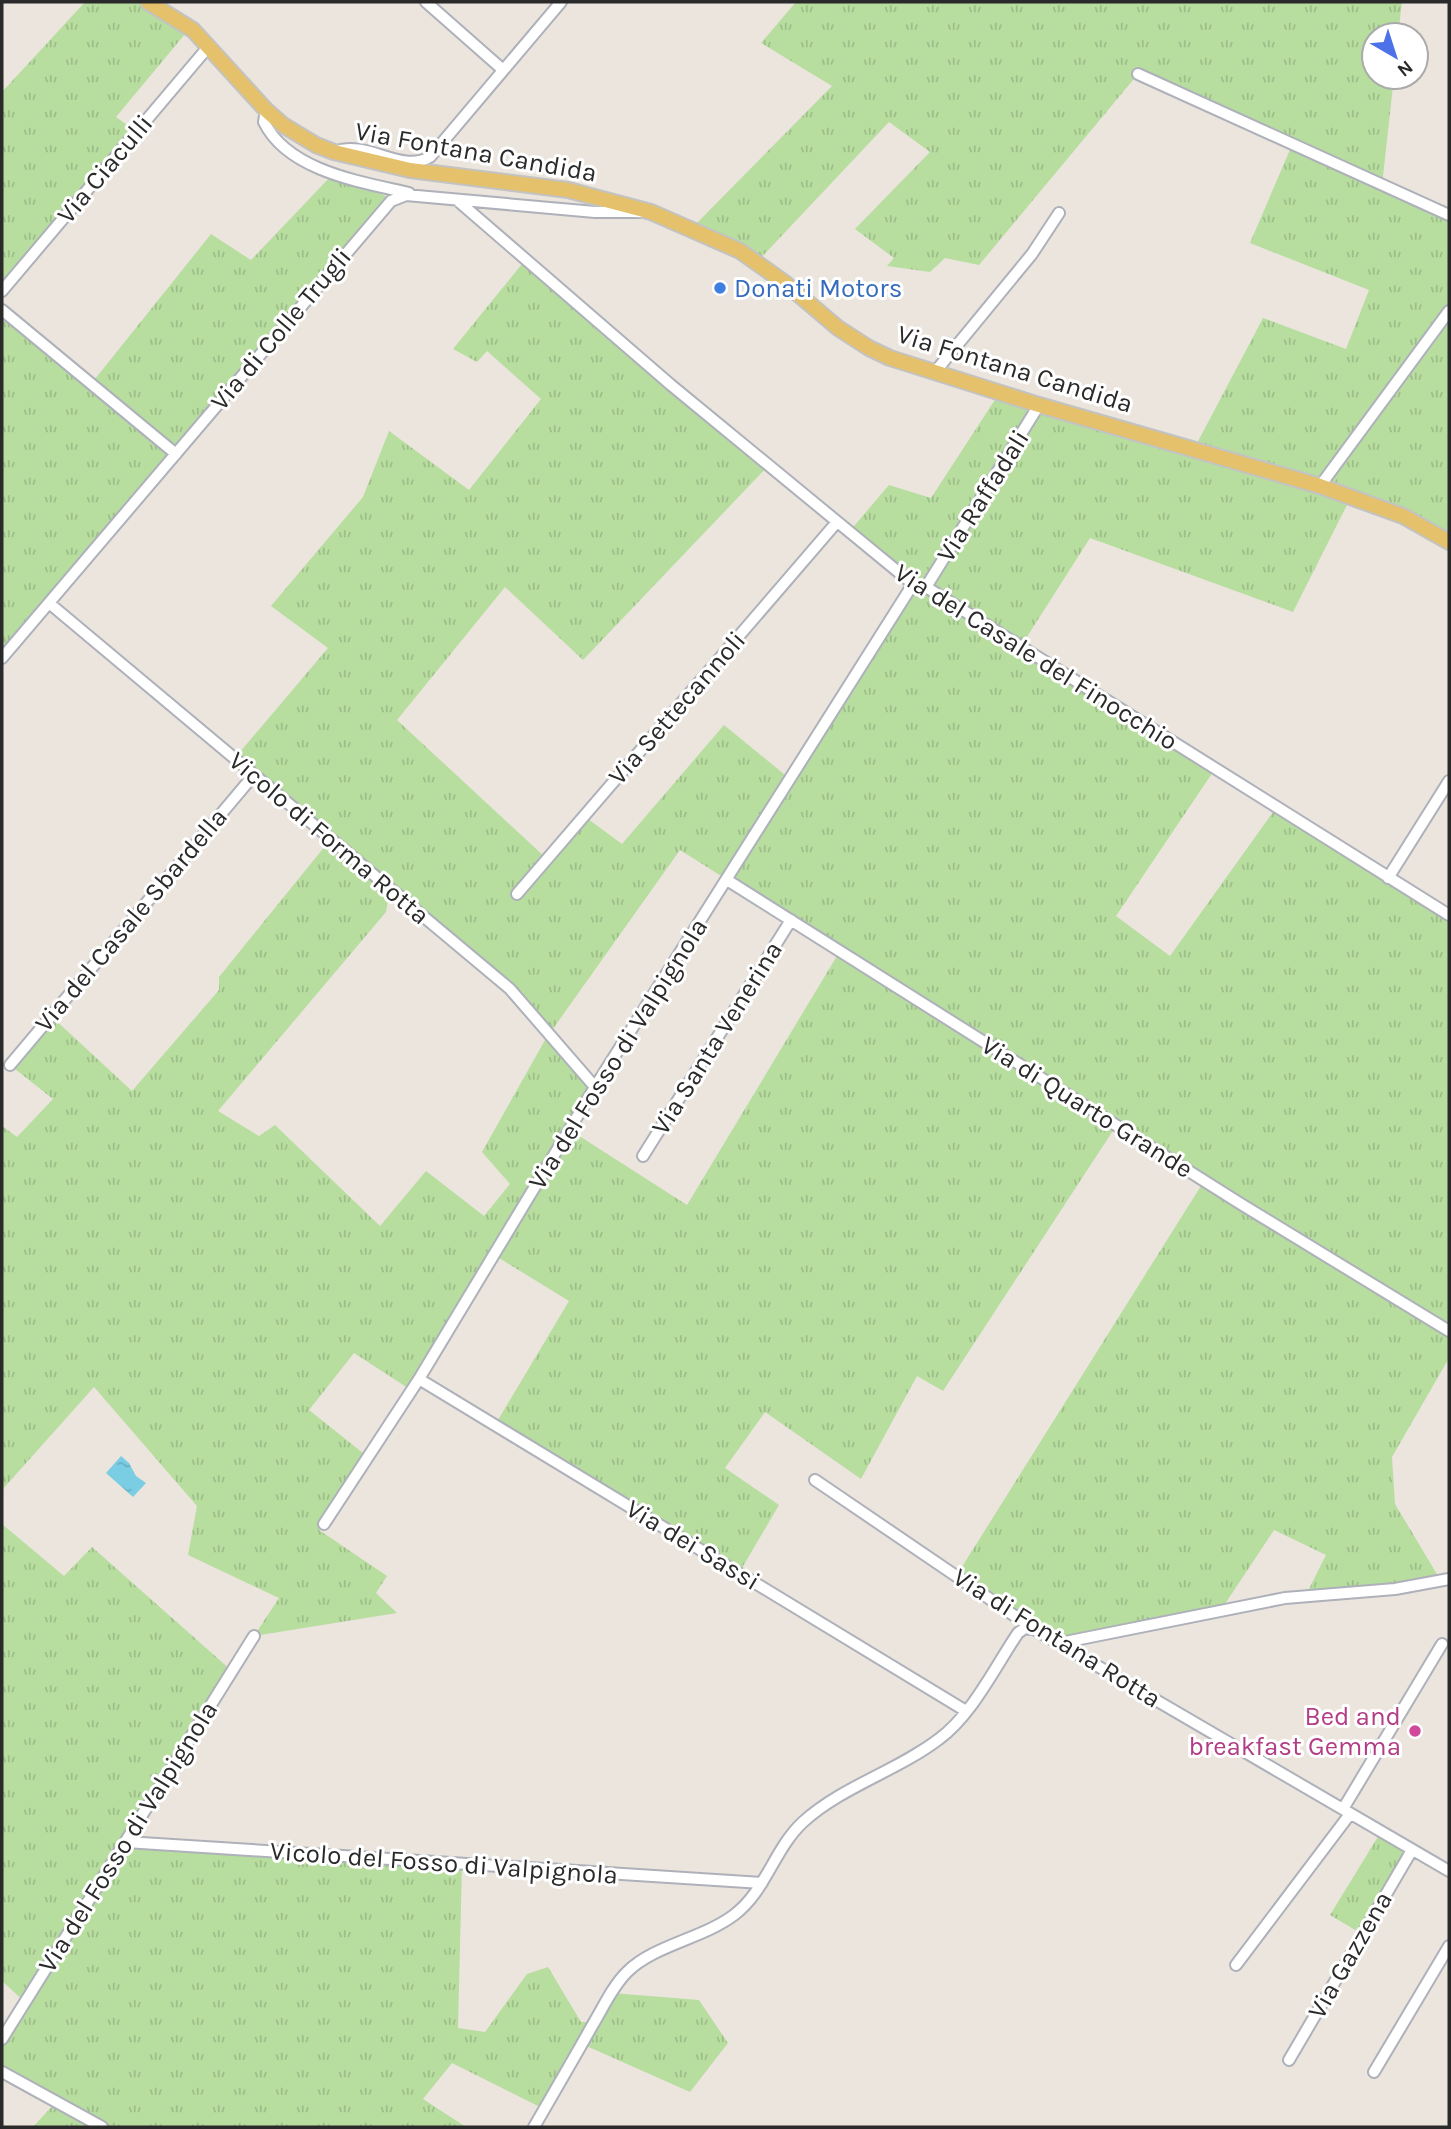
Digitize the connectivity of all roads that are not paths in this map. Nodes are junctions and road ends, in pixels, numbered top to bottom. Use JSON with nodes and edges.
{"nodes":[{"id":1,"x":148,"y":2,"type":"edge"},
{"id":2,"x":426,"y":2,"type":"edge"},
{"id":3,"x":561,"y":2,"type":"edge"},
{"id":4,"x":209,"y":46,"type":"junction"},
{"id":5,"x":502,"y":69,"type":"junction"},
{"id":6,"x":1138,"y":74,"type":"dead end"},
{"id":7,"x":266,"y":110,"type":"junction"},
{"id":8,"x":334,"y":152,"type":"junction"},
{"id":9,"x":429,"y":197,"type":"junction"},
{"id":10,"x":457,"y":200,"type":"junction"},
{"id":11,"x":651,"y":212,"type":"junction"},
{"id":12,"x":1059,"y":213,"type":"dead end"},
{"id":13,"x":1449,"y":215,"type":"edge"},
{"id":14,"x":2,"y":292,"type":"edge"},
{"id":15,"x":2,"y":310,"type":"edge"},
{"id":16,"x":1449,"y":311,"type":"edge"},
{"id":17,"x":935,"y":372,"type":"junction"},
{"id":18,"x":1039,"y":405,"type":"junction"},
{"id":19,"x":176,"y":454,"type":"junction"},
{"id":20,"x":1320,"y":486,"type":"junction"},
{"id":21,"x":836,"y":522,"type":"junction"},
{"id":22,"x":1449,"y":542,"type":"edge"},
{"id":23,"x":913,"y":584,"type":"junction"},
{"id":24,"x":926,"y":587,"type":"junction"},
{"id":25,"x":49,"y":603,"type":"junction"},
{"id":26,"x":2,"y":658,"type":"edge"},
{"id":27,"x":253,"y":776,"type":"junction"},
{"id":28,"x":1449,"y":781,"type":"edge"},
{"id":29,"x":1388,"y":878,"type":"junction"},
{"id":30,"x":727,"y":880,"type":"junction"},
{"id":31,"x":517,"y":894,"type":"dead end"},
{"id":32,"x":1449,"y":915,"type":"edge"},
{"id":33,"x":791,"y":920,"type":"junction"},
{"id":34,"x":10,"y":1065,"type":"dead end"},
{"id":35,"x":595,"y":1087,"type":"junction"},
{"id":36,"x":643,"y":1156,"type":"dead end"},
{"id":37,"x":1449,"y":1332,"type":"edge"},
{"id":38,"x":419,"y":1379,"type":"junction"},
{"id":39,"x":815,"y":1480,"type":"dead end"},
{"id":40,"x":324,"y":1524,"type":"dead end"},
{"id":41,"x":1449,"y":1579,"type":"edge"},
{"id":42,"x":1034,"y":1629,"type":"junction"},
{"id":43,"x":254,"y":1636,"type":"dead end"},
{"id":44,"x":1060,"y":1643,"type":"junction"},
{"id":45,"x":1443,"y":1644,"type":"dead end"},
{"id":46,"x":967,"y":1711,"type":"junction"},
{"id":47,"x":1346,"y":1812,"type":"junction"},
{"id":48,"x":126,"y":1843,"type":"junction"},
{"id":49,"x":1412,"y":1850,"type":"junction"},
{"id":50,"x":1449,"y":1871,"type":"edge"},
{"id":51,"x":762,"y":1883,"type":"junction"},
{"id":52,"x":1449,"y":1945,"type":"edge"},
{"id":53,"x":1236,"y":1965,"type":"dead end"},
{"id":54,"x":2,"y":2039,"type":"edge"},
{"id":55,"x":1289,"y":2060,"type":"dead end"},
{"id":56,"x":2,"y":2072,"type":"edge"},
{"id":57,"x":1374,"y":2072,"type":"dead end"},
{"id":58,"x":102,"y":2127,"type":"edge"},
{"id":59,"x":534,"y":2127,"type":"edge"}],
"edges":[{"from":1,"to":4,"type":"main road","name":"Via Fontana Candida"},
{"from":2,"to":5,"type":"street"},
{"from":3,"to":5,"type":"street"},
{"from":4,"to":7,"type":"main road","name":"Via Fontana Candida"},
{"from":4,"to":14,"type":"street","name":"Via Ciaculli"},
{"from":5,"to":8,"type":"street"},
{"from":6,"to":13,"type":"street"},
{"from":7,"to":8,"type":"main road","name":"Via Fontana Candida"},
{"from":7,"to":9,"type":"street"},
{"from":8,"to":11,"type":"main road","name":"Via Fontana Candida"},
{"from":9,"to":10,"type":"street","name":"Via di Colle Trugli"},
{"from":9,"to":19,"type":"street","name":"Via di Colle Trugli"},
{"from":10,"to":11,"type":"street","name":"Via di Colle Trugli"},
{"from":10,"to":21,"type":"street","name":"Via del Casale del Finocchio"},
{"from":11,"to":17,"type":"main road","name":"Via Fontana Candida"},
{"from":12,"to":17,"type":"street"},
{"from":15,"to":19,"type":"street"},
{"from":16,"to":20,"type":"street"},
{"from":17,"to":18,"type":"main road","name":"Via Fontana Candida"},
{"from":18,"to":20,"type":"main road","name":"Via Fontana Candida"},
{"from":18,"to":24,"type":"street","name":"Via Raffadali"},
{"from":19,"to":25,"type":"street","name":"Via di Colle Trugli"},
{"from":20,"to":22,"type":"main road","name":"Via Fontana Candida"},
{"from":21,"to":23,"type":"street","name":"Via del Casale del Finocchio"},
{"from":21,"to":31,"type":"street","name":"Via Settecannoli"},
{"from":23,"to":24,"type":"street","name":"Via del Casale del Finocchio"},
{"from":23,"to":30,"type":"street","name":"Via del Fosso di Valpignola"},
{"from":24,"to":29,"type":"street","name":"Via del Casale del Finocchio"},
{"from":25,"to":26,"type":"street","name":"Via di Colle Trugli"},
{"from":25,"to":27,"type":"street","name":"Vicolo di Forma Rotta"},
{"from":27,"to":34,"type":"street","name":"Via del Casale Sbardella"},
{"from":27,"to":35,"type":"street","name":"Vicolo di Forma Rotta"},
{"from":28,"to":29,"type":"street"},
{"from":29,"to":32,"type":"street","name":"Via del Casale del Finocchio"},
{"from":30,"to":33,"type":"street","name":"Via di Quarto Grande"},
{"from":30,"to":35,"type":"street","name":"Via del Fosso di Valpignola"},
{"from":33,"to":36,"type":"street","name":"Via Santa Venerina"},
{"from":33,"to":37,"type":"street","name":"Via di Quarto Grande"},
{"from":35,"to":38,"type":"street","name":"Via del Fosso di Valpignola"},
{"from":38,"to":40,"type":"street","name":"Via del Fosso di Valpignola"},
{"from":38,"to":46,"type":"street","name":"Via dei Sassi"},
{"from":39,"to":42,"type":"street","name":"Via di Fontana Rotta"},
{"from":41,"to":44,"type":"street"},
{"from":42,"to":44,"type":"street","name":"Via di Fontana Rotta"},
{"from":42,"to":46,"type":"street"},
{"from":43,"to":48,"type":"street","name":"Via del Fosso di Valpignola"},
{"from":44,"to":47,"type":"street","name":"Via di Fontana Rotta"},
{"from":45,"to":47,"type":"street"},
{"from":46,"to":51,"type":"street"},
{"from":47,"to":49,"type":"street","name":"Via di Fontana Rotta"},
{"from":47,"to":53,"type":"street"},
{"from":48,"to":51,"type":"street","name":"Vicolo del Fosso di Valpignola"},
{"from":48,"to":54,"type":"street","name":"Via del Fosso di Valpignola"},
{"from":49,"to":50,"type":"street","name":"Via di Fontana Rotta"},
{"from":49,"to":55,"type":"street","name":"Via Gazzena"},
{"from":51,"to":59,"type":"street"},
{"from":52,"to":57,"type":"street"},
{"from":56,"to":58,"type":"street"}]}
